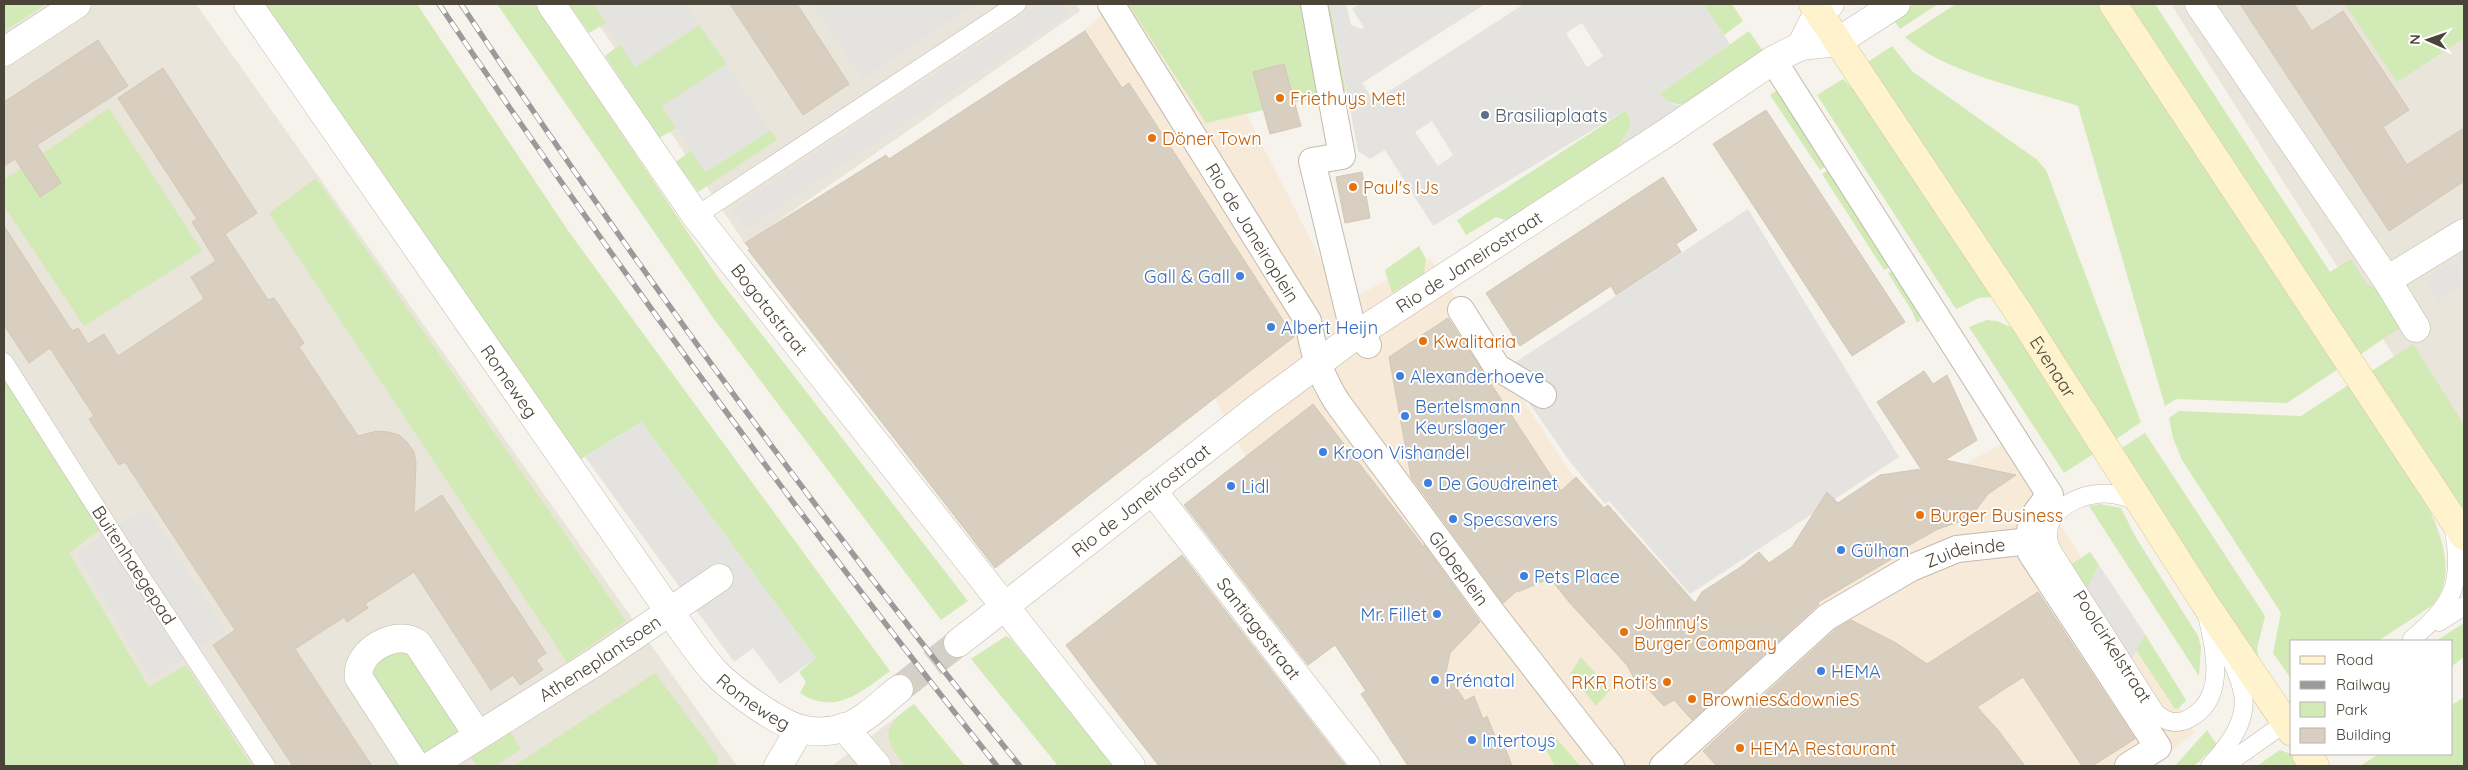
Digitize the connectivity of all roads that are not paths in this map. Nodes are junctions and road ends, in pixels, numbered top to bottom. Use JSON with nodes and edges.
{"nodes":[{"id":1,"x":77,"y":4,"type":"edge"},
{"id":2,"x":248,"y":4,"type":"edge"},
{"id":3,"x":551,"y":4,"type":"edge"},
{"id":4,"x":1017,"y":4,"type":"edge"},
{"id":5,"x":1111,"y":4,"type":"edge"},
{"id":6,"x":1314,"y":4,"type":"edge"},
{"id":7,"x":1896,"y":4,"type":"edge"},
{"id":8,"x":2113,"y":4,"type":"edge"},
{"id":9,"x":2199,"y":4,"type":"edge"},
{"id":10,"x":1820,"y":6,"type":"edge"},
{"id":11,"x":1837,"y":42,"type":"junction"},
{"id":12,"x":1801,"y":46,"type":"junction"},
{"id":13,"x":4,"y":52,"type":"edge"},
{"id":14,"x":1772,"y":60,"type":"junction"},
{"id":15,"x":696,"y":216,"type":"junction"},
{"id":16,"x":2464,"y":233,"type":"edge"},
{"id":17,"x":2387,"y":280,"type":"junction"},
{"id":18,"x":1460,"y":310,"type":"dead end"},
{"id":19,"x":2416,"y":328,"type":"dead end"},
{"id":20,"x":1364,"y":339,"type":"junction"},
{"id":21,"x":4,"y":362,"type":"edge"},
{"id":22,"x":1318,"y":364,"type":"junction"},
{"id":23,"x":1543,"y":395,"type":"dead end"},
{"id":24,"x":1152,"y":490,"type":"junction"},
{"id":25,"x":2138,"y":501,"type":"junction"},
{"id":26,"x":2444,"y":505,"type":"junction"},
{"id":27,"x":2464,"y":536,"type":"edge"},
{"id":28,"x":2030,"y":541,"type":"junction"},
{"id":29,"x":719,"y":578,"type":"dead end"},
{"id":30,"x":1003,"y":606,"type":"junction"},
{"id":31,"x":2464,"y":606,"type":"edge"},
{"id":32,"x":669,"y":611,"type":"junction"},
{"id":33,"x":2211,"y":613,"type":"junction"},
{"id":34,"x":2410,"y":640,"type":"edge"},
{"id":35,"x":958,"y":642,"type":"tunnel mouth"},
{"id":36,"x":900,"y":689,"type":"tunnel mouth"},
{"id":37,"x":2290,"y":724,"type":"edge"},
{"id":38,"x":844,"y":728,"type":"junction"},
{"id":39,"x":800,"y":729,"type":"junction"},
{"id":40,"x":477,"y":734,"type":"junction"},
{"id":41,"x":2307,"y":755,"type":"edge"},
{"id":42,"x":266,"y":766,"type":"edge"},
{"id":43,"x":416,"y":766,"type":"edge"},
{"id":44,"x":430,"y":766,"type":"edge"},
{"id":45,"x":778,"y":766,"type":"edge"},
{"id":46,"x":877,"y":766,"type":"edge"},
{"id":47,"x":1131,"y":766,"type":"edge"},
{"id":48,"x":1366,"y":766,"type":"edge"},
{"id":49,"x":1611,"y":766,"type":"edge"},
{"id":50,"x":1663,"y":766,"type":"edge"},
{"id":51,"x":2128,"y":766,"type":"edge"},
{"id":52,"x":2210,"y":766,"type":"edge"},
{"id":53,"x":2224,"y":766,"type":"edge"},
{"id":54,"x":2314,"y":766,"type":"edge"}],
"edges":[{"from":1,"to":13,"type":"street"},
{"from":2,"to":32,"type":"street","name":"Romeweg"},
{"from":3,"to":15,"type":"street","name":"Bogotastraat"},
{"from":4,"to":15,"type":"lane"},
{"from":5,"to":22,"type":"street","name":"Rio de Janeiroplein"},
{"from":6,"to":20,"type":"street"},
{"from":7,"to":11,"type":"street"},
{"from":8,"to":26,"type":"main road"},
{"from":9,"to":17,"type":"street"},
{"from":10,"to":11,"type":"main road","name":"Evenaar"},
{"from":10,"to":12,"type":"street"},
{"from":11,"to":12,"type":"street","name":"Rio de Janeirostraat"},
{"from":11,"to":25,"type":"main road","name":"Evenaar"},
{"from":12,"to":14,"type":"street","name":"Rio de Janeirostraat"},
{"from":14,"to":20,"type":"street","name":"Rio de Janeirostraat"},
{"from":14,"to":28,"type":"street","name":"Poolcirkelstraat"},
{"from":15,"to":30,"type":"street","name":"Bogotastraat"},
{"from":16,"to":17,"type":"street"},
{"from":17,"to":19,"type":"street"},
{"from":18,"to":23,"type":"street"},
{"from":20,"to":22,"type":"street","name":"Rio de Janeirostraat"},
{"from":21,"to":42,"type":"lane","name":"Buitenhaegepad"},
{"from":22,"to":24,"type":"street","name":"Rio de Janeirostraat"},
{"from":22,"to":49,"type":"street","name":"Globeplein"},
{"from":24,"to":30,"type":"street","name":"Rio de Janeirostraat"},
{"from":24,"to":48,"type":"street","name":"Santiagostraat"},
{"from":25,"to":33,"type":"main road","name":"Evenaar"},
{"from":25,"to":33,"type":"lane","name":"Poolcirkelstraat"},
{"from":26,"to":27,"type":"main road"},
{"from":26,"to":34,"type":"lane"},
{"from":28,"to":50,"type":"street","name":"Zuideinde"},
{"from":28,"to":51,"type":"street","name":"Poolcirkelstraat"},
{"from":29,"to":32,"type":"street","name":"Atheneplantsoen"},
{"from":30,"to":35,"type":"street","name":"Rio de Janeirostraat"},
{"from":30,"to":47,"type":"street"},
{"from":31,"to":34,"type":"lane"},
{"from":32,"to":39,"type":"street","name":"Romeweg"},
{"from":32,"to":40,"type":"street","name":"Atheneplantsoen"},
{"from":33,"to":37,"type":"main road","name":"Evenaar"},
{"from":33,"to":52,"type":"lane"},
{"from":36,"to":38,"type":"street"},
{"from":37,"to":53,"type":"lane"},
{"from":38,"to":39,"type":"street"},
{"from":38,"to":46,"type":"street"},
{"from":39,"to":45,"type":"street"},
{"from":40,"to":43,"type":"street"},
{"from":40,"to":44,"type":"street","name":"Atheneplantsoen"},
{"from":41,"to":54,"type":"main road"}]}
